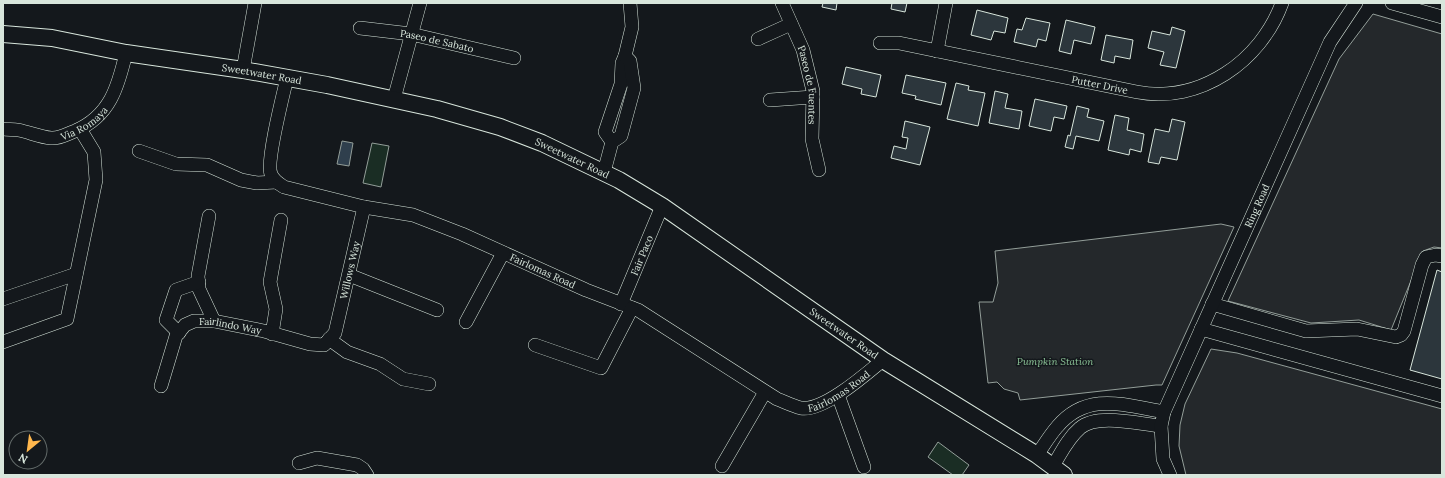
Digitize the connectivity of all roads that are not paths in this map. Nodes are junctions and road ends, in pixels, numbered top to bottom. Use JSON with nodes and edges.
{"nodes":[{"id":1,"x":255,"y":3,"type":"edge"},
{"id":2,"x":420,"y":3,"type":"edge"},
{"id":3,"x":630,"y":3,"type":"edge"},
{"id":4,"x":782,"y":3,"type":"edge"},
{"id":5,"x":946,"y":3,"type":"edge"},
{"id":6,"x":1282,"y":3,"type":"edge"},
{"id":7,"x":1356,"y":3,"type":"edge"},
{"id":8,"x":1392,"y":3,"type":"edge"},
{"id":9,"x":1442,"y":17,"type":"edge"},
{"id":10,"x":791,"y":24,"type":"junction"},
{"id":11,"x":360,"y":28,"type":"dead end"},
{"id":12,"x":3,"y":34,"type":"edge"},
{"id":13,"x":411,"y":34,"type":"junction"},
{"id":14,"x":758,"y":39,"type":"dead end"},
{"id":15,"x":880,"y":43,"type":"dead end"},
{"id":16,"x":937,"y":51,"type":"junction"},
{"id":17,"x":126,"y":53,"type":"junction"},
{"id":18,"x":514,"y":58,"type":"dead end"},
{"id":19,"x":243,"y":70,"type":"junction"},
{"id":20,"x":287,"y":78,"type":"junction"},
{"id":21,"x":813,"y":97,"type":"junction"},
{"id":22,"x":394,"y":99,"type":"junction"},
{"id":23,"x":770,"y":100,"type":"dead end"},
{"id":24,"x":3,"y":129,"type":"edge"},
{"id":25,"x":80,"y":129,"type":"junction"},
{"id":26,"x":139,"y":151,"type":"dead end"},
{"id":27,"x":819,"y":170,"type":"dead end"},
{"id":28,"x":604,"y":172,"type":"junction"},
{"id":29,"x":276,"y":182,"type":"junction"},
{"id":30,"x":662,"y":206,"type":"junction"},
{"id":31,"x":364,"y":207,"type":"junction"},
{"id":32,"x":209,"y":216,"type":"dead end"},
{"id":33,"x":281,"y":220,"type":"dead end"},
{"id":34,"x":503,"y":253,"type":"junction"},
{"id":35,"x":1442,"y":256,"type":"edge"},
{"id":36,"x":76,"y":274,"type":"junction"},
{"id":37,"x":349,"y":274,"type":"junction"},
{"id":38,"x":199,"y":282,"type":"junction"},
{"id":39,"x":3,"y":299,"type":"edge"},
{"id":40,"x":1212,"y":304,"type":"junction"},
{"id":41,"x":626,"y":306,"type":"junction"},
{"id":42,"x":438,"y":310,"type":"dead end"},
{"id":43,"x":214,"y":321,"type":"junction"},
{"id":44,"x":466,"y":322,"type":"dead end"},
{"id":45,"x":1201,"y":329,"type":"junction"},
{"id":46,"x":179,"y":333,"type":"junction"},
{"id":47,"x":272,"y":334,"type":"junction"},
{"id":48,"x":332,"y":336,"type":"junction"},
{"id":49,"x":3,"y":342,"type":"edge"},
{"id":50,"x":535,"y":345,"type":"dead end"},
{"id":51,"x":883,"y":360,"type":"junction"},
{"id":52,"x":429,"y":384,"type":"dead end"},
{"id":53,"x":161,"y":386,"type":"dead end"},
{"id":54,"x":765,"y":392,"type":"junction"},
{"id":55,"x":838,"y":395,"type":"junction"},
{"id":56,"x":1442,"y":396,"type":"edge"},
{"id":57,"x":1164,"y":412,"type":"junction"},
{"id":58,"x":1161,"y":426,"type":"junction"},
{"id":59,"x":1037,"y":455,"type":"junction"},
{"id":60,"x":299,"y":463,"type":"dead end"},
{"id":61,"x":722,"y":466,"type":"dead end"},
{"id":62,"x":864,"y":467,"type":"dead end"},
{"id":63,"x":1058,"y":470,"type":"edge"},
{"id":64,"x":367,"y":475,"type":"edge"},
{"id":65,"x":1170,"y":475,"type":"edge"}],
"edges":[{"from":1,"to":19,"type":"street"},
{"from":2,"to":13,"type":"street"},
{"from":3,"to":28,"type":"street"},
{"from":4,"to":10,"type":"street","name":"Paseo de Fuentes"},
{"from":5,"to":16,"type":"street"},
{"from":6,"to":16,"type":"street","name":"Putter Drive"},
{"from":7,"to":40,"type":"street","name":"Ring Road"},
{"from":8,"to":9,"type":"street"},
{"from":10,"to":14,"type":"street"},
{"from":10,"to":21,"type":"street","name":"Paseo de Fuentes"},
{"from":11,"to":13,"type":"street","name":"Paseo de Sabato"},
{"from":12,"to":17,"type":"main road","name":"Sweetwater Road"},
{"from":13,"to":18,"type":"street","name":"Paseo de Sabato"},
{"from":13,"to":22,"type":"street"},
{"from":15,"to":16,"type":"street","name":"Putter Drive"},
{"from":17,"to":19,"type":"main road","name":"Sweetwater Road"},
{"from":17,"to":25,"type":"street","name":"Via Romaya"},
{"from":19,"to":20,"type":"main road","name":"Sweetwater Road"},
{"from":20,"to":22,"type":"main road","name":"Sweetwater Road"},
{"from":20,"to":29,"type":"street"},
{"from":21,"to":23,"type":"street"},
{"from":21,"to":27,"type":"street","name":"Paseo de Fuentes"},
{"from":22,"to":28,"type":"main road","name":"Sweetwater Road"},
{"from":24,"to":25,"type":"street","name":"Via Romaya"},
{"from":25,"to":36,"type":"street"},
{"from":26,"to":29,"type":"street"},
{"from":28,"to":30,"type":"main road","name":"Sweetwater Road"},
{"from":29,"to":31,"type":"street","name":"Fairlomas Road"},
{"from":30,"to":41,"type":"street","name":"Fair Paco"},
{"from":30,"to":51,"type":"main road","name":"Sweetwater Road"},
{"from":31,"to":34,"type":"street","name":"Fairlomas Road"},
{"from":31,"to":37,"type":"street","name":"Willows Way"},
{"from":32,"to":38,"type":"street"},
{"from":33,"to":47,"type":"street"},
{"from":34,"to":41,"type":"street","name":"Fairlomas Road"},
{"from":34,"to":44,"type":"street"},
{"from":35,"to":40,"type":"street"},
{"from":36,"to":39,"type":"street"},
{"from":36,"to":49,"type":"street"},
{"from":37,"to":42,"type":"street"},
{"from":37,"to":48,"type":"street","name":"Willows Way"},
{"from":38,"to":43,"type":"street"},
{"from":38,"to":46,"type":"street"},
{"from":40,"to":45,"type":"street","name":"Ring Road"},
{"from":41,"to":50,"type":"street","name":"Fair Paco"},
{"from":41,"to":54,"type":"street","name":"Fairlomas Road"},
{"from":43,"to":46,"type":"street","name":"Fairlindo Way"},
{"from":43,"to":47,"type":"street","name":"Fairlindo Way"},
{"from":45,"to":56,"type":"street"},
{"from":45,"to":57,"type":"street","name":"Ring Road"},
{"from":46,"to":53,"type":"street","name":"Fairlindo Way"},
{"from":47,"to":48,"type":"street","name":"Fairlindo Way"},
{"from":48,"to":52,"type":"street"},
{"from":51,"to":55,"type":"street","name":"Fairlomas Road"},
{"from":51,"to":59,"type":"main road","name":"Sweetwater Road"},
{"from":54,"to":55,"type":"street","name":"Fairlomas Road"},
{"from":54,"to":61,"type":"street"},
{"from":55,"to":62,"type":"street"},
{"from":57,"to":58,"type":"street","name":"Ring Road"},
{"from":57,"to":59,"type":"street"},
{"from":58,"to":63,"type":"street"},
{"from":58,"to":65,"type":"street","name":"Ring Road"},
{"from":59,"to":63,"type":"main road","name":"Sweetwater Road"},
{"from":60,"to":64,"type":"street"}]}
